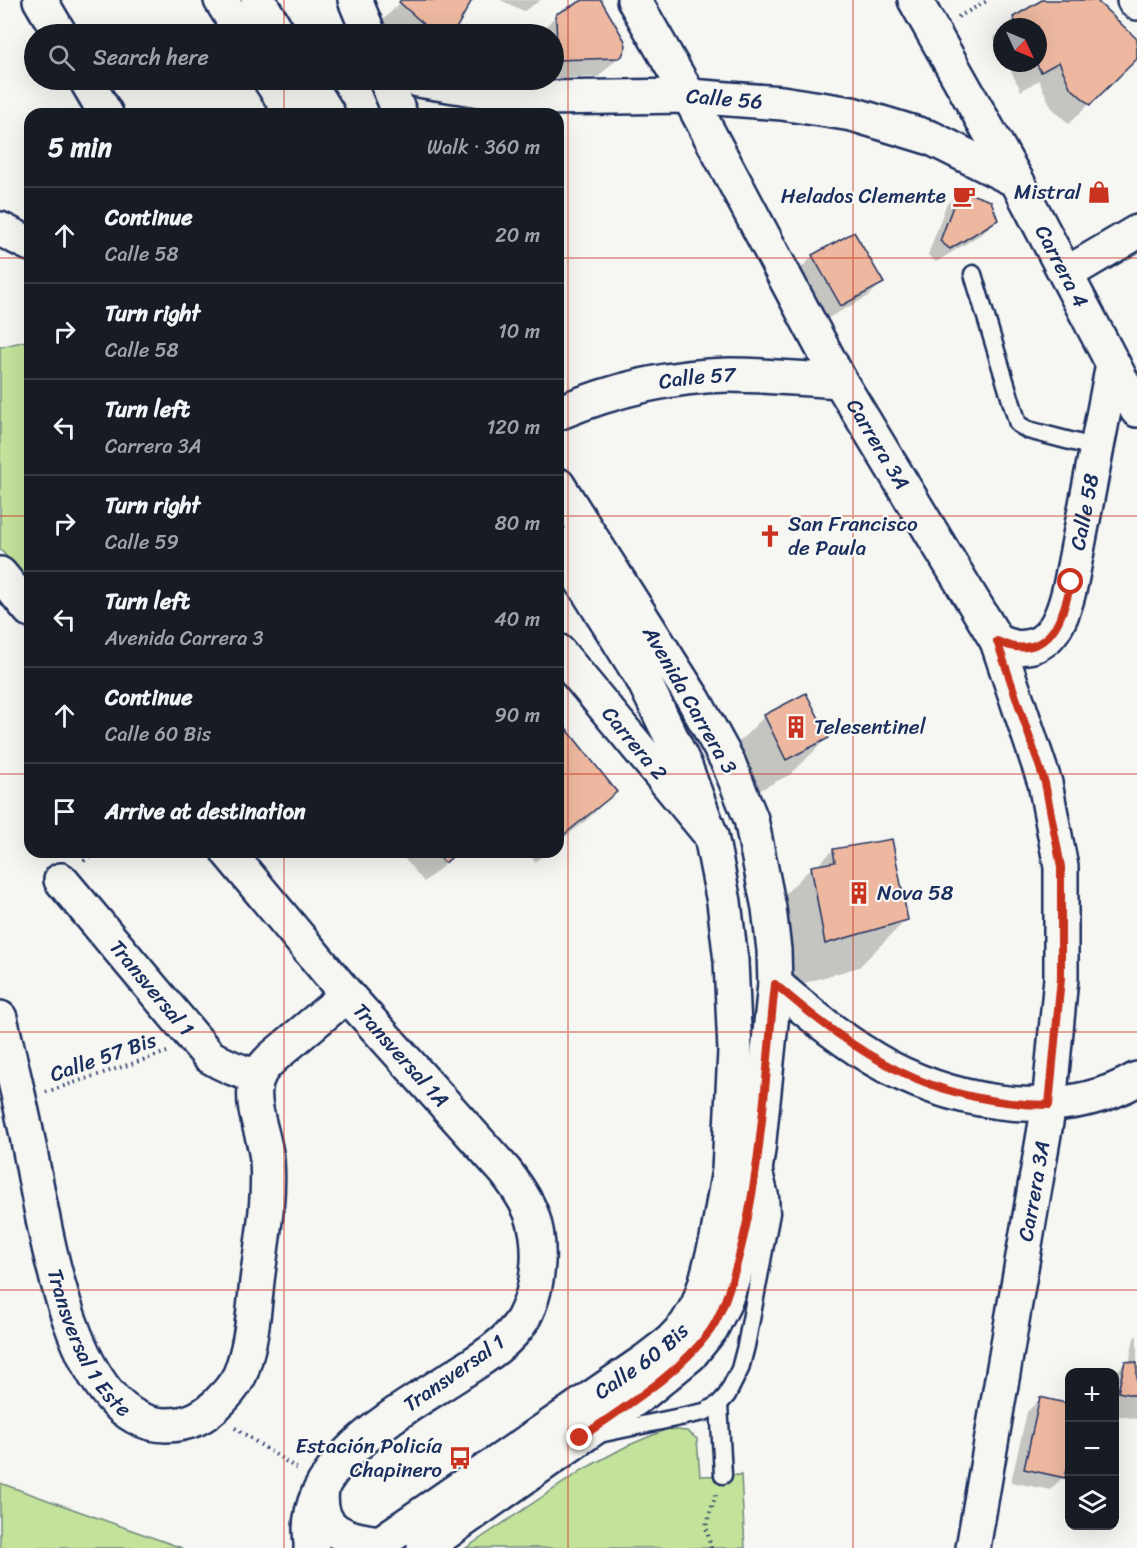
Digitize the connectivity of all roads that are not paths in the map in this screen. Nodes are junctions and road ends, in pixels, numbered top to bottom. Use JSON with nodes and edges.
{"nodes":[{"id":1,"x":40,"y":0,"type":"edge"},
{"id":2,"x":221,"y":0,"type":"edge"},
{"id":3,"x":258,"y":0,"type":"edge"},
{"id":4,"x":355,"y":0,"type":"edge"},
{"id":5,"x":634,"y":0,"type":"edge"},
{"id":6,"x":915,"y":0,"type":"edge"},
{"id":7,"x":54,"y":24,"type":"edge"},
{"id":8,"x":236,"y":24,"type":"edge"},
{"id":9,"x":273,"y":24,"type":"edge"},
{"id":10,"x":365,"y":24,"type":"edge"},
{"id":11,"x":92,"y":90,"type":"edge"},
{"id":12,"x":276,"y":90,"type":"edge"},
{"id":13,"x":313,"y":90,"type":"edge"},
{"id":14,"x":390,"y":90,"type":"edge"},
{"id":15,"x":479,"y":90,"type":"edge"},
{"id":16,"x":688,"y":96,"type":"junction"},
{"id":17,"x":102,"y":108,"type":"edge"},
{"id":18,"x":288,"y":108,"type":"edge"},
{"id":19,"x":324,"y":108,"type":"edge"},
{"id":20,"x":398,"y":108,"type":"edge"},
{"id":21,"x":1017,"y":181,"type":"junction"},
{"id":22,"x":0,"y":229,"type":"edge"},
{"id":23,"x":1137,"y":232,"type":"edge"},
{"id":24,"x":24,"y":241,"type":"edge"},
{"id":25,"x":974,"y":274,"type":"dead end"},
{"id":26,"x":1066,"y":274,"type":"junction"},
{"id":27,"x":1113,"y":364,"type":"junction"},
{"id":28,"x":840,"y":381,"type":"junction"},
{"id":29,"x":564,"y":410,"type":"edge"},
{"id":30,"x":1137,"y":410,"type":"edge"},
{"id":31,"x":1097,"y":448,"type":"junction"},
{"id":32,"x":564,"y":494,"type":"edge"},
{"id":33,"x":564,"y":553,"type":"edge"},
{"id":34,"x":0,"y":574,"type":"edge"},
{"id":35,"x":24,"y":603,"type":"edge"},
{"id":36,"x":997,"y":641,"type":"junction"},
{"id":37,"x":564,"y":658,"type":"edge"},
{"id":38,"x":711,"y":836,"type":"junction"},
{"id":39,"x":233,"y":858,"type":"edge"},
{"id":40,"x":61,"y":880,"type":"dead end"},
{"id":41,"x":775,"y":984,"type":"junction"},
{"id":42,"x":347,"y":995,"type":"junction"},
{"id":43,"x":0,"y":1018,"type":"edge"},
{"id":44,"x":258,"y":1076,"type":"junction"},
{"id":45,"x":1137,"y":1079,"type":"edge"},
{"id":46,"x":1049,"y":1105,"type":"junction"},
{"id":47,"x":758,"y":1150,"type":"junction"},
{"id":48,"x":729,"y":1170,"type":"joint"},
{"id":49,"x":537,"y":1272,"type":"joint"},
{"id":50,"x":719,"y":1404,"type":"junction"},
{"id":51,"x":580,"y":1438,"type":"junction"},
{"id":52,"x":723,"y":1475,"type":"road end"},
{"id":53,"x":323,"y":1485,"type":"junction"},
{"id":54,"x":376,"y":1546,"type":"edge"},
{"id":55,"x":312,"y":1547,"type":"edge"},
{"id":56,"x":424,"y":1548,"type":"edge"},
{"id":57,"x":973,"y":1548,"type":"edge"}],
"edges":[{"from":1,"to":7,"type":"street"},
{"from":2,"to":8,"type":"street"},
{"from":3,"to":9,"type":"street"},
{"from":4,"to":10,"type":"street"},
{"from":5,"to":16,"type":"street","name":"Carrera 3A"},
{"from":6,"to":21,"type":"street","name":"Carrera 4"},
{"from":11,"to":17,"type":"street"},
{"from":12,"to":18,"type":"street"},
{"from":13,"to":19,"type":"street"},
{"from":14,"to":20,"type":"street"},
{"from":15,"to":16,"type":"street","name":"Calle 56"},
{"from":16,"to":21,"type":"street","name":"Calle 56"},
{"from":16,"to":28,"type":"street","name":"Carrera 3A"},
{"from":21,"to":26,"type":"street","name":"Carrera 4"},
{"from":22,"to":24,"type":"street"},
{"from":23,"to":26,"type":"street"},
{"from":25,"to":31,"type":"lane"},
{"from":26,"to":27,"type":"street","name":"Carrera 4"},
{"from":27,"to":30,"type":"street","name":"Carrera 4"},
{"from":27,"to":31,"type":"street","name":"Calle 58"},
{"from":28,"to":29,"type":"street","name":"Calle 57"},
{"from":28,"to":36,"type":"street","name":"Carrera 3A"},
{"from":31,"to":36,"type":"street","name":"Calle 58"},
{"from":32,"to":41,"type":"street","name":"Avenida Carrera 3"},
{"from":33,"to":38,"type":"street","name":"Avenida Carrera 3"},
{"from":34,"to":35,"type":"street"},
{"from":36,"to":46,"type":"street","name":"Carrera 3A"},
{"from":37,"to":38,"type":"street","name":"Carrera 2"},
{"from":38,"to":48,"type":"street","name":"Avenida Carrera 3"},
{"from":39,"to":42,"type":"street","name":"Transversal 1A"},
{"from":40,"to":44,"type":"street","name":"Transversal 1"},
{"from":41,"to":46,"type":"street"},
{"from":41,"to":47,"type":"street","name":"Avenida Carrera 3"},
{"from":42,"to":44,"type":"street"},
{"from":42,"to":49,"type":"street","name":"Transversal 1A"},
{"from":43,"to":44,"type":"street","name":"Transversal 1 Este"},
{"from":45,"to":46,"type":"street"},
{"from":46,"to":57,"type":"street","name":"Carrera 3A"},
{"from":47,"to":50,"type":"lane"},
{"from":47,"to":51,"type":"street","name":"Calle 60 Bis"},
{"from":48,"to":54,"type":"street","name":"Calle 60 Bis"},
{"from":49,"to":53,"type":"street","name":"Transversal 1"},
{"from":50,"to":51,"type":"lane"},
{"from":50,"to":52,"type":"lane"},
{"from":51,"to":56,"type":"street","name":"Calle 60 Bis"},
{"from":53,"to":54,"type":"street"},
{"from":53,"to":55,"type":"street","name":"Transversal 1"}]}
